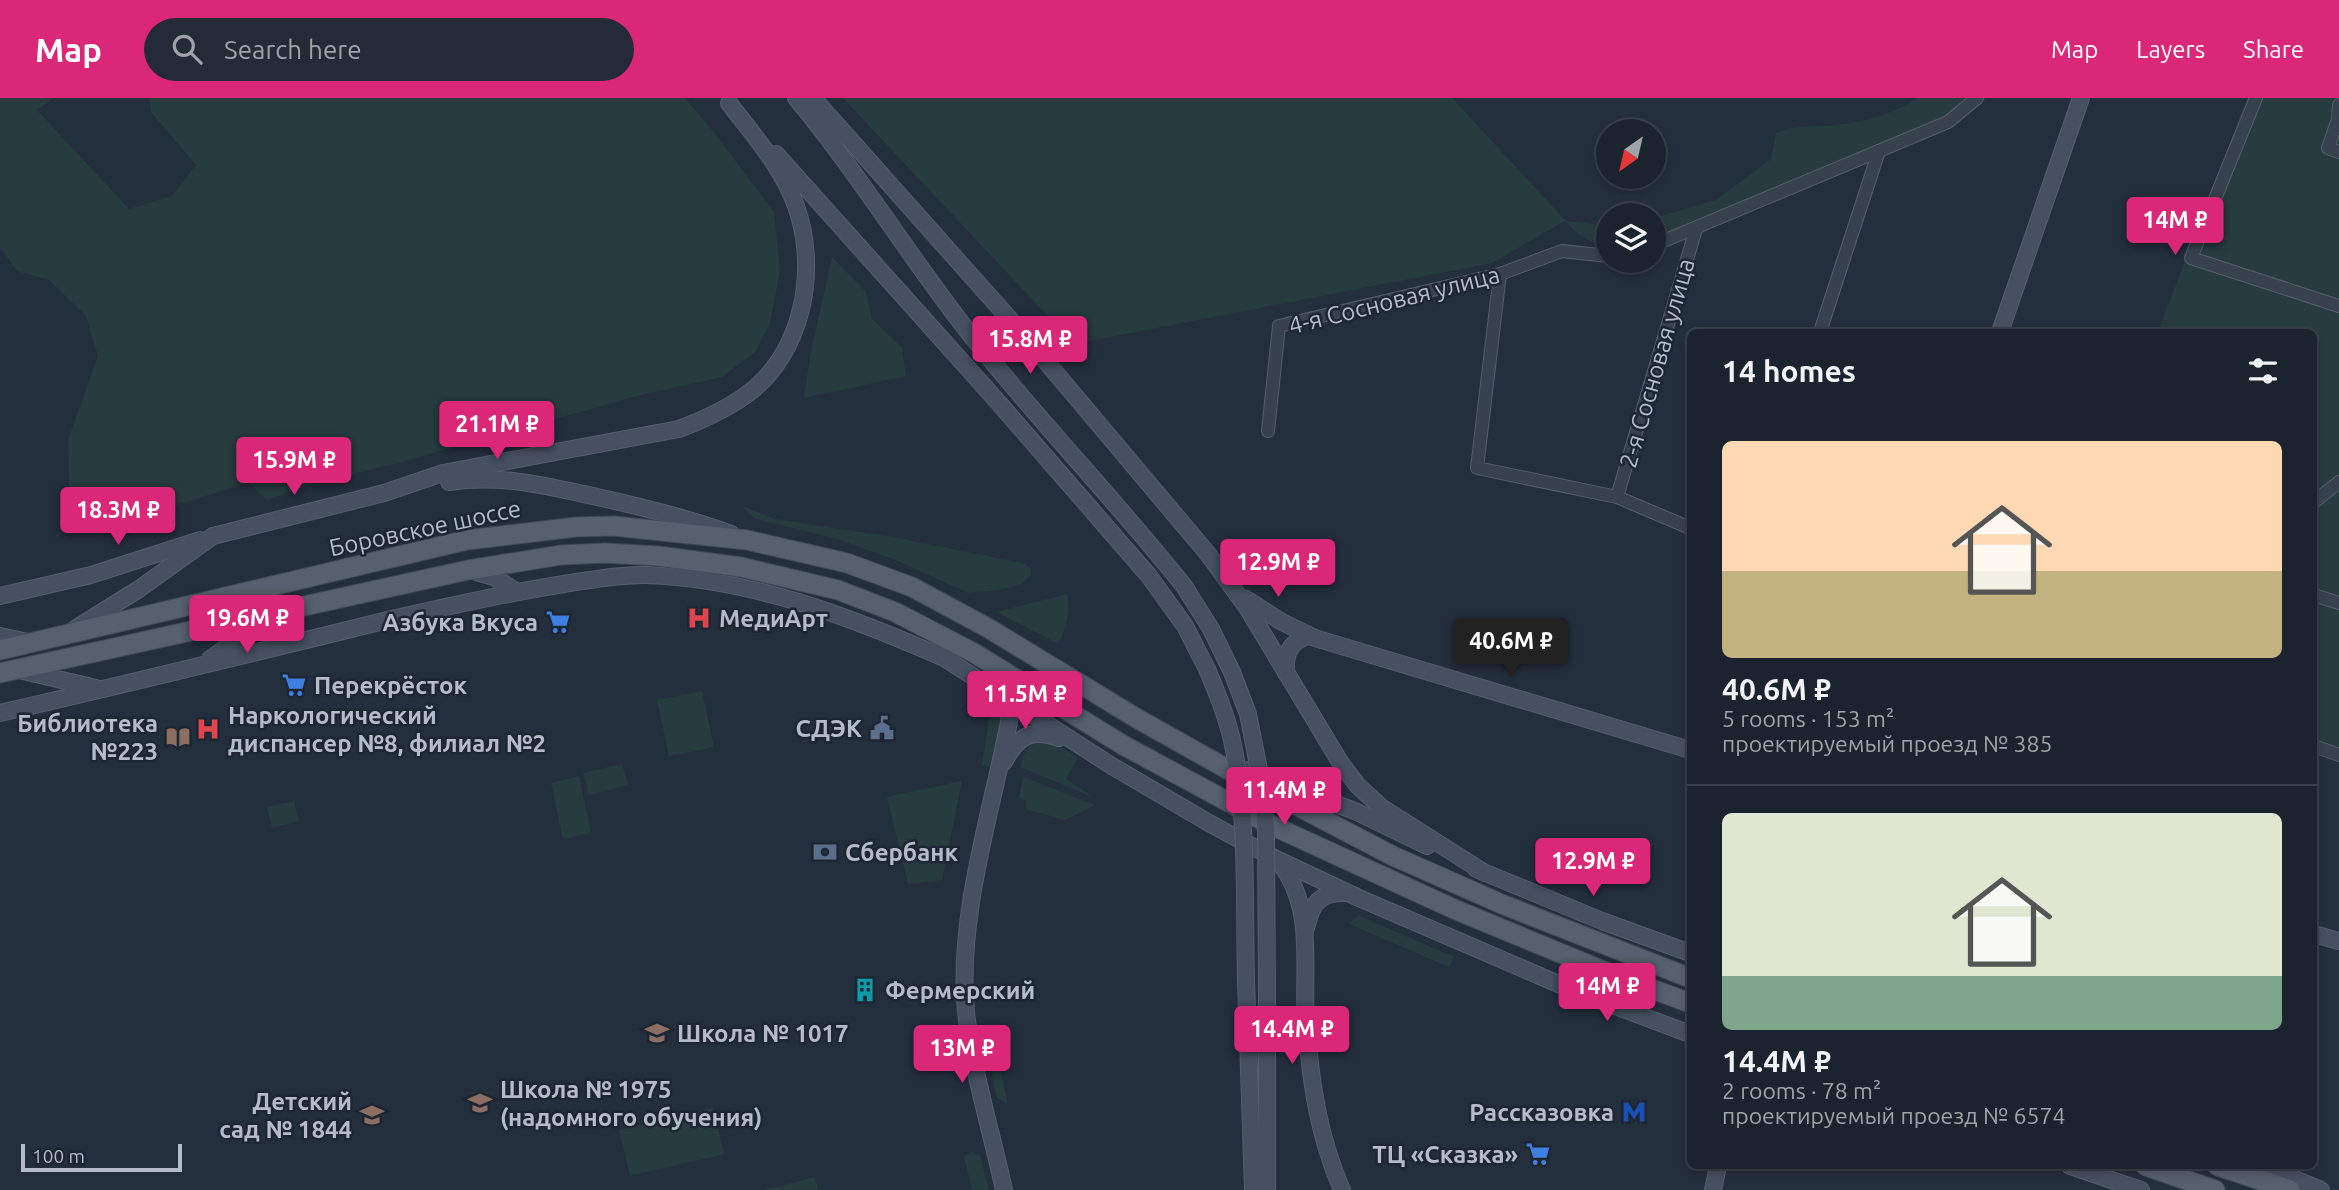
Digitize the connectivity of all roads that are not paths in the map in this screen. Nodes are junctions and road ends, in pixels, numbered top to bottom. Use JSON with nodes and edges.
{"nodes":[{"id":1,"x":796,"y":98,"type":"edge"},
{"id":2,"x":813,"y":98,"type":"edge"},
{"id":3,"x":1977,"y":98,"type":"edge"},
{"id":4,"x":2081,"y":98,"type":"edge"},
{"id":5,"x":2256,"y":98,"type":"edge"},
{"id":6,"x":2335,"y":98,"type":"edge"},
{"id":7,"x":727,"y":101,"type":"edge"},
{"id":8,"x":2339,"y":104,"type":"edge"},
{"id":9,"x":1879,"y":151,"type":"junction"},
{"id":10,"x":2339,"y":152,"type":"edge"},
{"id":11,"x":1696,"y":229,"type":"junction"},
{"id":12,"x":1666,"y":240,"type":"edge"},
{"id":13,"x":1596,"y":255,"type":"edge"},
{"id":14,"x":1500,"y":274,"type":"junction"},
{"id":15,"x":2339,"y":306,"type":"edge"},
{"id":16,"x":1821,"y":329,"type":"edge"},
{"id":17,"x":2001,"y":329,"type":"edge"},
{"id":18,"x":1268,"y":431,"type":"dead end"},
{"id":19,"x":2339,"y":482,"type":"edge"},
{"id":20,"x":384,"y":493,"type":"junction"},
{"id":21,"x":1617,"y":497,"type":"junction"},
{"id":22,"x":2317,"y":500,"type":"edge"},
{"id":23,"x":1687,"y":527,"type":"edge"},
{"id":24,"x":213,"y":536,"type":"junction"},
{"id":25,"x":747,"y":540,"type":"junction"},
{"id":26,"x":468,"y":570,"type":"junction"},
{"id":27,"x":1228,"y":582,"type":"junction"},
{"id":28,"x":838,"y":590,"type":"junction"},
{"id":29,"x":517,"y":592,"type":"junction"},
{"id":30,"x":0,"y":596,"type":"edge"},
{"id":31,"x":2317,"y":596,"type":"edge"},
{"id":32,"x":2339,"y":603,"type":"edge"},
{"id":33,"x":279,"y":611,"type":"junction"},
{"id":34,"x":0,"y":636,"type":"edge"},
{"id":35,"x":1310,"y":636,"type":"junction"},
{"id":36,"x":60,"y":637,"type":"junction"},
{"id":37,"x":34,"y":643,"type":"junction"},
{"id":38,"x":0,"y":650,"type":"edge"},
{"id":39,"x":942,"y":657,"type":"junction"},
{"id":40,"x":196,"y":666,"type":"junction"},
{"id":41,"x":8,"y":672,"type":"edge"},
{"id":42,"x":1286,"y":673,"type":"junction"},
{"id":43,"x":990,"y":686,"type":"junction"},
{"id":44,"x":103,"y":689,"type":"junction"},
{"id":45,"x":0,"y":713,"type":"edge"},
{"id":46,"x":1138,"y":719,"type":"junction"},
{"id":47,"x":1079,"y":745,"type":"junction"},
{"id":48,"x":2317,"y":747,"type":"edge"},
{"id":49,"x":1687,"y":749,"type":"edge"},
{"id":50,"x":2339,"y":755,"type":"edge"},
{"id":51,"x":1000,"y":770,"type":"junction"},
{"id":52,"x":1276,"y":859,"type":"junction"},
{"id":53,"x":1485,"y":873,"type":"junction"},
{"id":54,"x":1346,"y":893,"type":"junction"},
{"id":55,"x":1305,"y":930,"type":"junction"},
{"id":56,"x":2317,"y":935,"type":"edge"},
{"id":57,"x":2339,"y":941,"type":"edge"},
{"id":58,"x":1687,"y":952,"type":"edge"},
{"id":59,"x":1687,"y":977,"type":"edge"},
{"id":60,"x":1687,"y":1002,"type":"edge"},
{"id":61,"x":1687,"y":1020,"type":"edge"},
{"id":62,"x":1657,"y":1023,"type":"junction"},
{"id":63,"x":1687,"y":1033,"type":"edge"},
{"id":64,"x":1717,"y":1169,"type":"edge"},
{"id":65,"x":2079,"y":1169,"type":"edge"},
{"id":66,"x":2155,"y":1169,"type":"edge"},
{"id":67,"x":2227,"y":1169,"type":"edge"},
{"id":68,"x":2271,"y":1169,"type":"edge"},
{"id":69,"x":1004,"y":1190,"type":"edge"},
{"id":70,"x":1253,"y":1190,"type":"edge"},
{"id":71,"x":1267,"y":1190,"type":"edge"},
{"id":72,"x":1342,"y":1190,"type":"edge"},
{"id":73,"x":1713,"y":1190,"type":"edge"},
{"id":74,"x":2141,"y":1190,"type":"edge"},
{"id":75,"x":2215,"y":1190,"type":"edge"},
{"id":76,"x":2290,"y":1190,"type":"edge"},
{"id":77,"x":2321,"y":1190,"type":"edge"}],
"edges":[{"from":1,"to":71,"type":"main road","bridge":true},
{"from":2,"to":27,"type":"main road"},
{"from":3,"to":9,"type":"street"},
{"from":4,"to":17,"type":"main road"},
{"from":5,"to":15,"type":"street"},
{"from":6,"to":8,"type":"street"},
{"from":7,"to":20,"type":"main road"},
{"from":7,"to":70,"type":"main road","bridge":true},
{"from":8,"to":10,"type":"street"},
{"from":9,"to":11,"type":"street"},
{"from":9,"to":16,"type":"street"},
{"from":11,"to":12,"type":"street"},
{"from":11,"to":21,"type":"street","name":"2-я Сосновая улица"},
{"from":13,"to":14,"type":"street","name":"4-я Сосновая улица"},
{"from":14,"to":18,"type":"street","name":"4-я Сосновая улица"},
{"from":14,"to":21,"type":"street"},
{"from":19,"to":22,"type":"street"},
{"from":20,"to":24,"type":"main road"},
{"from":20,"to":25,"type":"main road"},
{"from":21,"to":23,"type":"street"},
{"from":24,"to":30,"type":"main road"},
{"from":24,"to":36,"type":"main road"},
{"from":25,"to":36,"type":"main road","name":"Боровское шоссе"},
{"from":25,"to":46,"type":"main road","name":"Боровское шоссе"},
{"from":26,"to":28,"type":"main road","name":"Боровское шоссе"},
{"from":26,"to":29,"type":"main road"},
{"from":26,"to":33,"type":"main road","name":"Боровское шоссе"},
{"from":27,"to":35,"type":"main road"},
{"from":27,"to":42,"type":"main road"},
{"from":28,"to":39,"type":"main road"},
{"from":28,"to":60,"type":"main road","name":"Боровское шоссе"},
{"from":29,"to":39,"type":"main road"},
{"from":29,"to":40,"type":"main road"},
{"from":31,"to":32,"type":"street"},
{"from":33,"to":40,"type":"main road"},
{"from":33,"to":41,"type":"main road","name":"Боровское шоссе"},
{"from":34,"to":37,"type":"main road"},
{"from":35,"to":42,"type":"main road"},
{"from":35,"to":49,"type":"main road"},
{"from":36,"to":37,"type":"main road","name":"Боровское шоссе"},
{"from":37,"to":38,"type":"main road","name":"Боровское шоссе"},
{"from":39,"to":43,"type":"main road"},
{"from":40,"to":44,"type":"main road"},
{"from":41,"to":44,"type":"main road"},
{"from":42,"to":53,"type":"main road"},
{"from":43,"to":47,"type":"main road"},
{"from":43,"to":51,"type":"main road"},
{"from":44,"to":45,"type":"main road"},
{"from":46,"to":53,"type":"main road"},
{"from":46,"to":59,"type":"main road","name":"Боровское шоссе"},
{"from":47,"to":51,"type":"main road"},
{"from":47,"to":52,"type":"main road"},
{"from":48,"to":50,"type":"street"},
{"from":51,"to":69,"type":"main road"},
{"from":52,"to":54,"type":"main road"},
{"from":52,"to":55,"type":"main road"},
{"from":53,"to":58,"type":"main road"},
{"from":54,"to":55,"type":"main road"},
{"from":54,"to":62,"type":"main road"},
{"from":55,"to":72,"type":"main road"},
{"from":56,"to":57,"type":"main road"},
{"from":61,"to":62,"type":"main road"},
{"from":62,"to":63,"type":"main road"},
{"from":64,"to":73,"type":"main road"},
{"from":65,"to":74,"type":"main road"},
{"from":66,"to":75,"type":"main road"},
{"from":67,"to":76,"type":"main road"},
{"from":68,"to":77,"type":"main road"}]}
